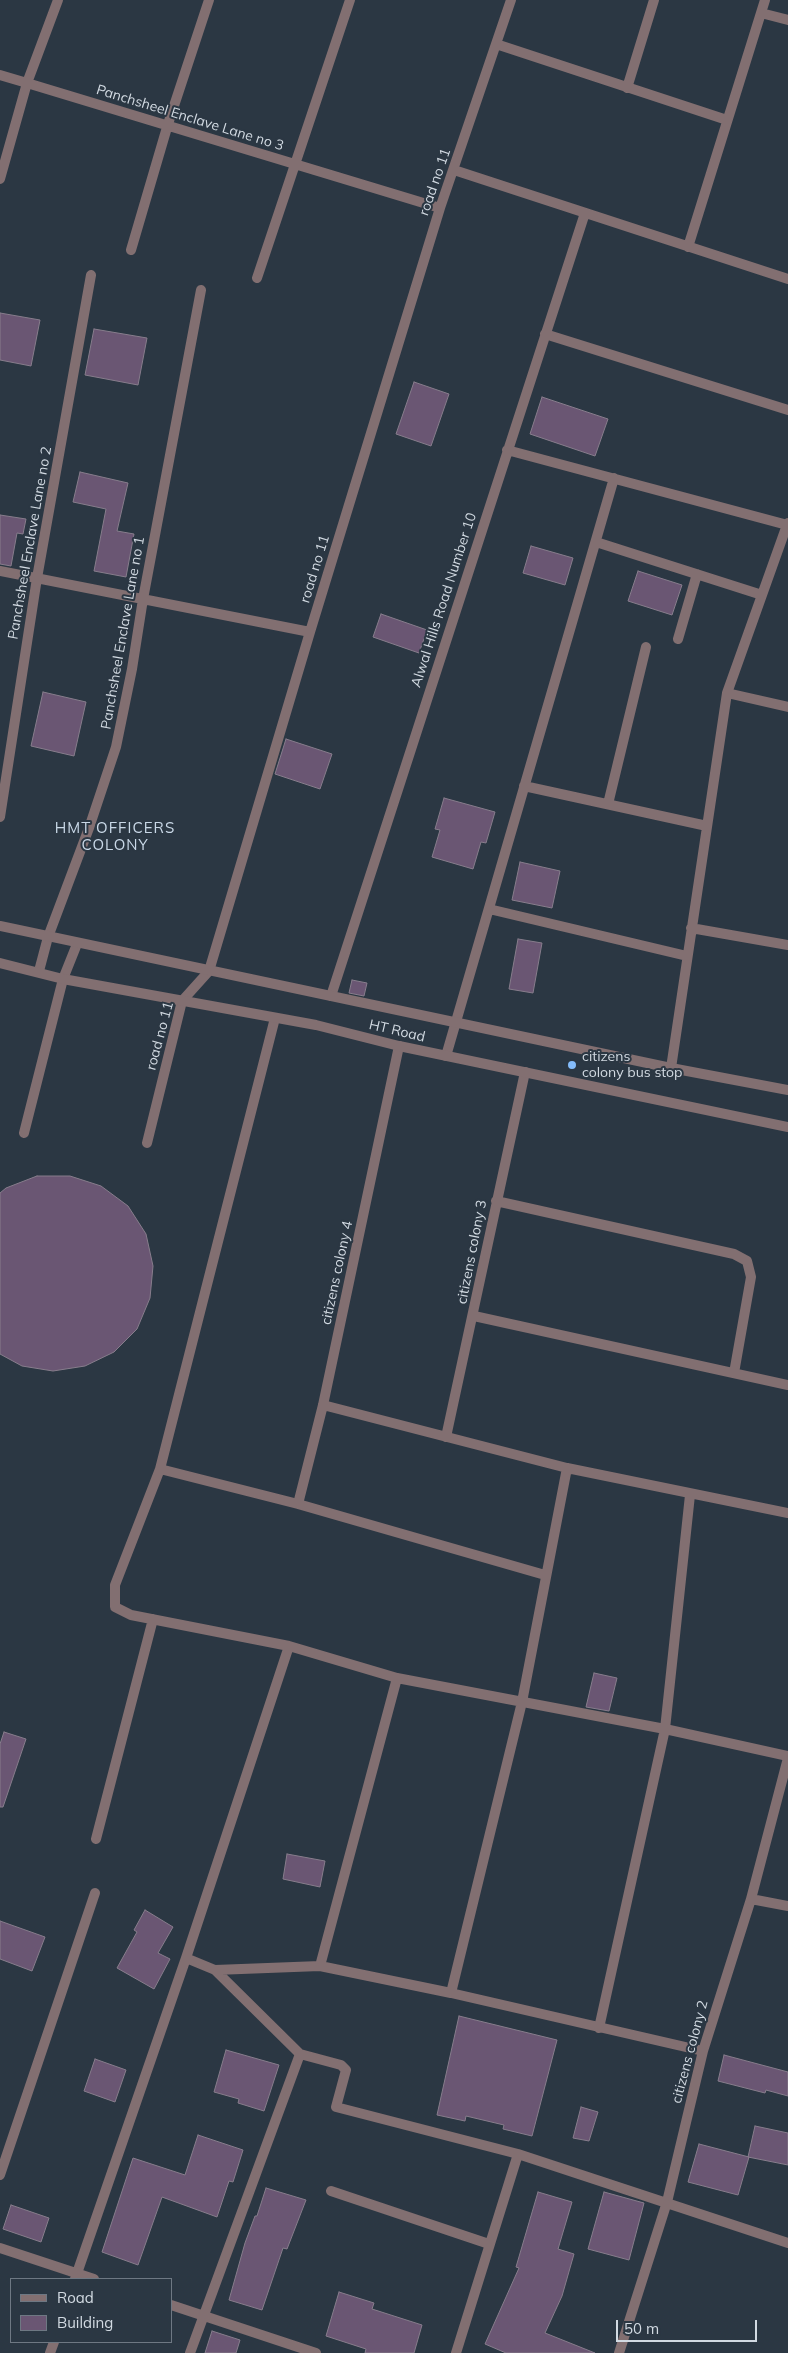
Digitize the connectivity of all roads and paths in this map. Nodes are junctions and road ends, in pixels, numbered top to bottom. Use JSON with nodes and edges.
{"nodes":[{"id":1,"x":58,"y":0,"type":"edge"},
{"id":2,"x":209,"y":0,"type":"edge"},
{"id":3,"x":350,"y":0,"type":"edge"},
{"id":4,"x":511,"y":0,"type":"edge"},
{"id":5,"x":654,"y":0,"type":"edge"},
{"id":6,"x":765,"y":0,"type":"edge"},
{"id":7,"x":761,"y":13,"type":"junction"},
{"id":8,"x":788,"y":20,"type":"edge"},
{"id":9,"x":496,"y":44,"type":"junction"},
{"id":10,"x":0,"y":75,"type":"edge"},
{"id":11,"x":27,"y":83,"type":"junction"},
{"id":12,"x":627,"y":88,"type":"junction"},
{"id":13,"x":727,"y":120,"type":"junction"},
{"id":14,"x":168,"y":124,"type":"junction"},
{"id":15,"x":294,"y":166,"type":"junction"},
{"id":16,"x":454,"y":170,"type":"junction"},
{"id":17,"x":0,"y":179,"type":"edge"},
{"id":18,"x":440,"y":208,"type":"junction"},
{"id":19,"x":585,"y":213,"type":"junction"},
{"id":20,"x":688,"y":247,"type":"junction"},
{"id":21,"x":131,"y":250,"type":"dead end"},
{"id":22,"x":91,"y":275,"type":"dead end"},
{"id":23,"x":257,"y":278,"type":"dead end"},
{"id":24,"x":788,"y":280,"type":"edge"},
{"id":25,"x":201,"y":290,"type":"dead end"},
{"id":26,"x":545,"y":334,"type":"junction"},
{"id":27,"x":788,"y":410,"type":"edge"},
{"id":28,"x":507,"y":450,"type":"junction"},
{"id":29,"x":614,"y":478,"type":"junction"},
{"id":30,"x":788,"y":524,"type":"edge"},
{"id":31,"x":596,"y":542,"type":"junction"},
{"id":32,"x":0,"y":571,"type":"edge"},
{"id":33,"x":697,"y":574,"type":"junction"},
{"id":34,"x":37,"y":578,"type":"junction"},
{"id":35,"x":762,"y":595,"type":"junction"},
{"id":36,"x":143,"y":600,"type":"junction"},
{"id":37,"x":310,"y":632,"type":"junction"},
{"id":38,"x":678,"y":639,"type":"dead end"},
{"id":39,"x":646,"y":647,"type":"dead end"},
{"id":40,"x":727,"y":693,"type":"junction"},
{"id":41,"x":788,"y":707,"type":"edge"},
{"id":42,"x":524,"y":786,"type":"junction"},
{"id":43,"x":608,"y":804,"type":"junction"},
{"id":44,"x":0,"y":817,"type":"edge"},
{"id":45,"x":707,"y":826,"type":"junction"},
{"id":46,"x":489,"y":909,"type":"junction"},
{"id":47,"x":0,"y":926,"type":"edge"},
{"id":48,"x":691,"y":928,"type":"junction"},
{"id":49,"x":48,"y":937,"type":"junction"},
{"id":50,"x":77,"y":944,"type":"junction"},
{"id":51,"x":788,"y":945,"type":"edge"},
{"id":52,"x":687,"y":956,"type":"junction"},
{"id":53,"x":0,"y":963,"type":"edge"},
{"id":54,"x":39,"y":971,"type":"junction"},
{"id":55,"x":209,"y":971,"type":"junction"},
{"id":56,"x":63,"y":979,"type":"junction"},
{"id":57,"x":331,"y":996,"type":"junction"},
{"id":58,"x":182,"y":1001,"type":"junction"},
{"id":59,"x":275,"y":1018,"type":"junction"},
{"id":60,"x":456,"y":1022,"type":"junction"},
{"id":61,"x":399,"y":1046,"type":"junction"},
{"id":62,"x":446,"y":1056,"type":"junction"},
{"id":63,"x":671,"y":1068,"type":"junction"},
{"id":64,"x":525,"y":1072,"type":"junction"},
{"id":65,"x":788,"y":1090,"type":"edge"},
{"id":66,"x":788,"y":1127,"type":"edge"},
{"id":67,"x":24,"y":1133,"type":"dead end"},
{"id":68,"x":146,"y":1143,"type":"dead end"},
{"id":69,"x":496,"y":1201,"type":"junction"},
{"id":70,"x":474,"y":1316,"type":"junction"},
{"id":71,"x":734,"y":1373,"type":"junction"},
{"id":72,"x":788,"y":1385,"type":"edge"},
{"id":73,"x":323,"y":1405,"type":"junction"},
{"id":74,"x":446,"y":1437,"type":"junction"},
{"id":75,"x":566,"y":1468,"type":"junction"},
{"id":76,"x":160,"y":1469,"type":"junction"},
{"id":77,"x":690,"y":1495,"type":"junction"},
{"id":78,"x":298,"y":1504,"type":"junction"},
{"id":79,"x":788,"y":1513,"type":"edge"},
{"id":80,"x":545,"y":1575,"type":"junction"},
{"id":81,"x":152,"y":1619,"type":"junction"},
{"id":82,"x":289,"y":1646,"type":"junction"},
{"id":83,"x":398,"y":1678,"type":"junction"},
{"id":84,"x":522,"y":1702,"type":"junction"},
{"id":85,"x":665,"y":1729,"type":"junction"},
{"id":86,"x":788,"y":1757,"type":"edge"},
{"id":87,"x":96,"y":1839,"type":"dead end"},
{"id":88,"x":95,"y":1893,"type":"dead end"},
{"id":89,"x":751,"y":1899,"type":"junction"},
{"id":90,"x":788,"y":1906,"type":"edge"},
{"id":91,"x":186,"y":1958,"type":"junction"},
{"id":92,"x":320,"y":1966,"type":"junction"},
{"id":93,"x":215,"y":1970,"type":"junction"},
{"id":94,"x":451,"y":1993,"type":"junction"},
{"id":95,"x":599,"y":2028,"type":"junction"},
{"id":96,"x":702,"y":2051,"type":"junction"},
{"id":97,"x":300,"y":2054,"type":"junction"},
{"id":98,"x":518,"y":2154,"type":"junction"},
{"id":99,"x":0,"y":2175,"type":"edge"},
{"id":100,"x":331,"y":2190,"type":"dead end"},
{"id":101,"x":667,"y":2202,"type":"junction"},
{"id":102,"x":788,"y":2243,"type":"edge"},
{"id":103,"x":489,"y":2244,"type":"junction"},
{"id":104,"x":0,"y":2248,"type":"edge"},
{"id":105,"x":76,"y":2276,"type":"edge"},
{"id":106,"x":172,"y":2305,"type":"edge"},
{"id":107,"x":204,"y":2316,"type":"junction"},
{"id":108,"x":190,"y":2353,"type":"edge"},
{"id":109,"x":316,"y":2353,"type":"edge"},
{"id":110,"x":456,"y":2353,"type":"edge"},
{"id":111,"x":619,"y":2353,"type":"edge"}],
"edges":[{"from":1,"to":11,"type":"street"},
{"from":2,"to":14,"type":"street"},
{"from":3,"to":15,"type":"street"},
{"from":4,"to":9,"type":"street","name":"road no 11"},
{"from":5,"to":12,"type":"street"},
{"from":6,"to":7,"type":"street"},
{"from":7,"to":8,"type":"street"},
{"from":7,"to":13,"type":"street"},
{"from":9,"to":12,"type":"street"},
{"from":9,"to":16,"type":"street","name":"road no 11"},
{"from":10,"to":11,"type":"street","name":"Panchsheel Enclave Lane no 3"},
{"from":11,"to":14,"type":"street","name":"Panchsheel Enclave Lane no 3"},
{"from":11,"to":17,"type":"street"},
{"from":12,"to":13,"type":"street"},
{"from":13,"to":20,"type":"street"},
{"from":14,"to":15,"type":"street","name":"Panchsheel Enclave Lane no 3"},
{"from":14,"to":21,"type":"street"},
{"from":15,"to":18,"type":"street","name":"Panchsheel Enclave Lane no 3"},
{"from":15,"to":23,"type":"street"},
{"from":16,"to":18,"type":"street","name":"road no 11"},
{"from":16,"to":19,"type":"street"},
{"from":18,"to":37,"type":"street","name":"road no 11"},
{"from":19,"to":20,"type":"street"},
{"from":19,"to":26,"type":"street","name":"Alwal Hills Road Number 10"},
{"from":20,"to":24,"type":"street"},
{"from":22,"to":34,"type":"street","name":"Panchsheel Enclave Lane no 2"},
{"from":25,"to":36,"type":"street","name":"Panchsheel Enclave Lane no 1"},
{"from":26,"to":27,"type":"street"},
{"from":26,"to":28,"type":"street","name":"Alwal Hills Road Number 10"},
{"from":28,"to":29,"type":"street"},
{"from":28,"to":57,"type":"street","name":"Alwal Hills Road Number 10"},
{"from":29,"to":30,"type":"street"},
{"from":29,"to":31,"type":"street"},
{"from":30,"to":35,"type":"street"},
{"from":31,"to":33,"type":"street"},
{"from":31,"to":42,"type":"street"},
{"from":32,"to":34,"type":"street"},
{"from":33,"to":35,"type":"street"},
{"from":33,"to":38,"type":"street"},
{"from":34,"to":36,"type":"street"},
{"from":34,"to":44,"type":"street","name":"Panchsheel Enclave Lane no 2"},
{"from":35,"to":40,"type":"street"},
{"from":36,"to":37,"type":"street"},
{"from":36,"to":49,"type":"street","name":"Panchsheel Enclave Lane no 1"},
{"from":37,"to":55,"type":"street","name":"road no 11"},
{"from":39,"to":43,"type":"street"},
{"from":40,"to":41,"type":"street"},
{"from":40,"to":45,"type":"street"},
{"from":42,"to":43,"type":"street"},
{"from":42,"to":46,"type":"street"},
{"from":43,"to":45,"type":"street"},
{"from":45,"to":48,"type":"street"},
{"from":46,"to":52,"type":"street"},
{"from":46,"to":60,"type":"street"},
{"from":47,"to":49,"type":"street","name":"HT Road"},
{"from":48,"to":51,"type":"street"},
{"from":48,"to":52,"type":"street"},
{"from":49,"to":50,"type":"street","name":"HT Road"},
{"from":49,"to":54,"type":"street","name":"Panchsheel Enclave Lane no 1"},
{"from":50,"to":55,"type":"street","name":"HT Road"},
{"from":50,"to":56,"type":"street"},
{"from":52,"to":63,"type":"street"},
{"from":53,"to":54,"type":"street","name":"HT Road"},
{"from":54,"to":56,"type":"street","name":"HT Road"},
{"from":55,"to":57,"type":"street","name":"HT Road"},
{"from":55,"to":58,"type":"street","name":"road no 11"},
{"from":56,"to":58,"type":"street","name":"HT Road"},
{"from":56,"to":67,"type":"street"},
{"from":57,"to":60,"type":"street","name":"HT Road"},
{"from":58,"to":59,"type":"street","name":"HT Road"},
{"from":58,"to":68,"type":"street","name":"road no 11"},
{"from":59,"to":61,"type":"street","name":"HT Road"},
{"from":59,"to":76,"type":"street"},
{"from":60,"to":62,"type":"street"},
{"from":60,"to":63,"type":"street","name":"HT Road"},
{"from":61,"to":62,"type":"street","name":"HT Road"},
{"from":61,"to":73,"type":"street","name":"citizens colony 4"},
{"from":62,"to":64,"type":"street","name":"HT Road"},
{"from":63,"to":65,"type":"street","name":"HT Road"},
{"from":64,"to":66,"type":"street","name":"HT Road"},
{"from":64,"to":69,"type":"street","name":"citizens colony 3"},
{"from":69,"to":70,"type":"street","name":"citizens colony 3"},
{"from":69,"to":71,"type":"street"},
{"from":70,"to":71,"type":"street"},
{"from":70,"to":74,"type":"street","name":"citizens colony 3"},
{"from":71,"to":72,"type":"street"},
{"from":73,"to":74,"type":"street"},
{"from":73,"to":78,"type":"street","name":"citizens colony 4"},
{"from":74,"to":75,"type":"street"},
{"from":75,"to":77,"type":"street"},
{"from":75,"to":80,"type":"street"},
{"from":76,"to":78,"type":"street"},
{"from":76,"to":81,"type":"street"},
{"from":77,"to":79,"type":"street"},
{"from":77,"to":85,"type":"street"},
{"from":78,"to":80,"type":"street"},
{"from":80,"to":84,"type":"street"},
{"from":81,"to":82,"type":"street"},
{"from":81,"to":87,"type":"street"},
{"from":82,"to":83,"type":"street"},
{"from":82,"to":91,"type":"street"},
{"from":83,"to":84,"type":"street"},
{"from":83,"to":92,"type":"street"},
{"from":84,"to":85,"type":"street"},
{"from":84,"to":94,"type":"street"},
{"from":85,"to":86,"type":"street"},
{"from":85,"to":95,"type":"street"},
{"from":86,"to":89,"type":"street","name":"citizens colony 2"},
{"from":88,"to":99,"type":"street"},
{"from":89,"to":90,"type":"street"},
{"from":89,"to":96,"type":"street","name":"citizens colony 2"},
{"from":91,"to":93,"type":"street"},
{"from":91,"to":105,"type":"street"},
{"from":92,"to":93,"type":"street"},
{"from":92,"to":94,"type":"street"},
{"from":93,"to":97,"type":"street"},
{"from":94,"to":95,"type":"street"},
{"from":95,"to":96,"type":"street"},
{"from":96,"to":101,"type":"street","name":"citizens colony 2"},
{"from":97,"to":98,"type":"street"},
{"from":97,"to":107,"type":"street"},
{"from":98,"to":101,"type":"street"},
{"from":98,"to":103,"type":"street"},
{"from":100,"to":103,"type":"street"},
{"from":101,"to":102,"type":"street"},
{"from":101,"to":111,"type":"street","name":"citizens colony 2"},
{"from":103,"to":110,"type":"street"},
{"from":104,"to":105,"type":"street"},
{"from":106,"to":107,"type":"street"},
{"from":107,"to":108,"type":"street"},
{"from":107,"to":109,"type":"street"}]}
